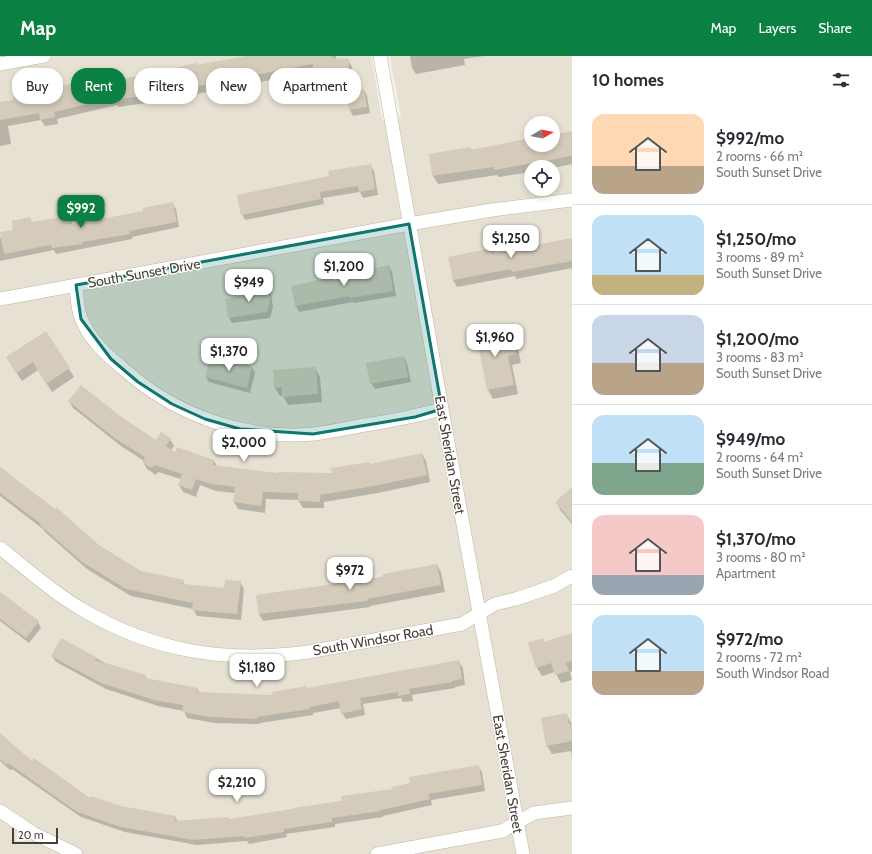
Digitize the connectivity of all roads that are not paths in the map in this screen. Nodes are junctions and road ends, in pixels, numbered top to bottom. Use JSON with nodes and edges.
{"nodes":[{"id":1,"x":44,"y":56,"type":"edge"},
{"id":2,"x":380,"y":56,"type":"edge"},
{"id":3,"x":0,"y":64,"type":"edge"},
{"id":4,"x":572,"y":200,"type":"edge"},
{"id":5,"x":409,"y":224,"type":"junction"},
{"id":6,"x":76,"y":286,"type":"junction"},
{"id":7,"x":0,"y":299,"type":"edge"},
{"id":8,"x":442,"y":409,"type":"junction"},
{"id":9,"x":0,"y":548,"type":"edge"},
{"id":10,"x":572,"y":576,"type":"edge"},
{"id":11,"x":479,"y":613,"type":"junction"},
{"id":12,"x":572,"y":808,"type":"edge"},
{"id":13,"x":0,"y":811,"type":"edge"},
{"id":14,"x":517,"y":824,"type":"junction"},
{"id":15,"x":76,"y":854,"type":"edge"},
{"id":16,"x":377,"y":854,"type":"edge"},
{"id":17,"x":523,"y":854,"type":"edge"}],
"edges":[{"from":1,"to":3,"type":"street"},
{"from":2,"to":5,"type":"street","name":"East Sheridan Street"},
{"from":4,"to":5,"type":"street","name":"South Sunset Drive"},
{"from":5,"to":6,"type":"street","name":"South Sunset Drive"},
{"from":5,"to":8,"type":"street","name":"East Sheridan Street"},
{"from":6,"to":7,"type":"street","name":"South Sunset Drive"},
{"from":6,"to":8,"type":"street"},
{"from":8,"to":11,"type":"street","name":"East Sheridan Street"},
{"from":9,"to":11,"type":"street","name":"South Windsor Road"},
{"from":10,"to":11,"type":"street","name":"South Windsor Road"},
{"from":11,"to":14,"type":"street","name":"East Sheridan Street"},
{"from":12,"to":14,"type":"street"},
{"from":13,"to":15,"type":"street"},
{"from":14,"to":16,"type":"street"},
{"from":14,"to":17,"type":"street","name":"East Sheridan Street"}]}
